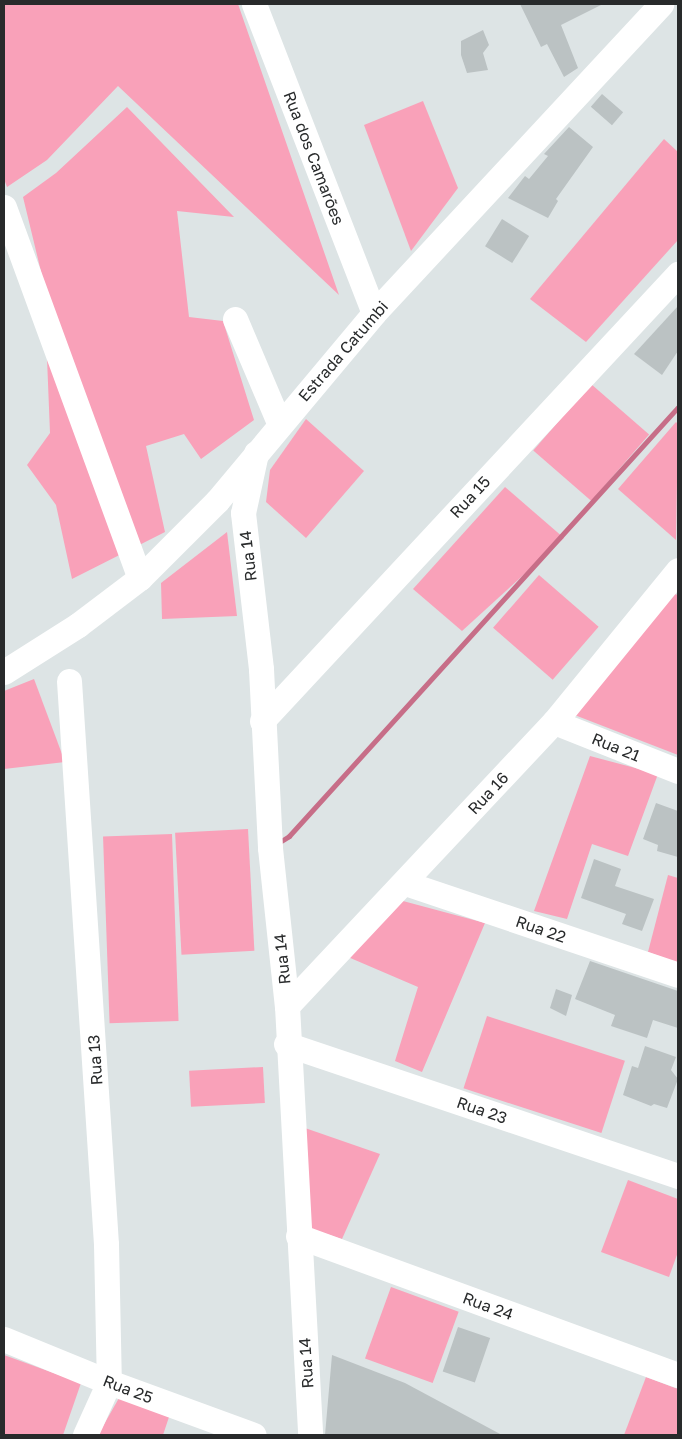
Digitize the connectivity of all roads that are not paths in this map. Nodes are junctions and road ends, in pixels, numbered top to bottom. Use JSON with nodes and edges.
{"nodes":[{"id":1,"x":254,"y":4,"type":"edge"},
{"id":2,"x":661,"y":4,"type":"edge"},
{"id":3,"x":4,"y":207,"type":"edge"},
{"id":4,"x":678,"y":274,"type":"edge"},
{"id":5,"x":374,"y":313,"type":"junction"},
{"id":6,"x":235,"y":319,"type":"dead end"},
{"id":7,"x":280,"y":425,"type":"junction"},
{"id":8,"x":256,"y":453,"type":"junction"},
{"id":9,"x":217,"y":501,"type":"junction"},
{"id":10,"x":243,"y":513,"type":"junction"},
{"id":11,"x":678,"y":570,"type":"edge"},
{"id":12,"x":140,"y":578,"type":"junction"},
{"id":13,"x":261,"y":669,"type":"junction"},
{"id":14,"x":4,"y":672,"type":"edge"},
{"id":15,"x":302,"y":678,"type":"junction"},
{"id":16,"x":69,"y":681,"type":"dead end"},
{"id":17,"x":262,"y":722,"type":"junction"},
{"id":18,"x":554,"y":722,"type":"junction"},
{"id":19,"x":678,"y":772,"type":"edge"},
{"id":20,"x":405,"y":883,"type":"junction"},
{"id":21,"x":678,"y":975,"type":"edge"},
{"id":22,"x":287,"y":1006,"type":"junction"},
{"id":23,"x":286,"y":1044,"type":"junction"},
{"id":24,"x":678,"y":1176,"type":"edge"},
{"id":25,"x":298,"y":1236,"type":"junction"},
{"id":26,"x":4,"y":1339,"type":"edge"},
{"id":27,"x":678,"y":1375,"type":"edge"},
{"id":28,"x":109,"y":1382,"type":"junction"},
{"id":29,"x":85,"y":1435,"type":"edge"},
{"id":30,"x":254,"y":1435,"type":"edge"},
{"id":31,"x":310,"y":1435,"type":"edge"}],
"edges":[{"from":1,"to":5,"type":"street","name":"Rua dos Camarões"},
{"from":2,"to":5,"type":"street","name":"Estrada Catumbi"},
{"from":3,"to":12,"type":"street"},
{"from":4,"to":15,"type":"street","name":"Rua 15"},
{"from":5,"to":7,"type":"street","name":"Estrada Catumbi"},
{"from":6,"to":7,"type":"street"},
{"from":7,"to":8,"type":"street","name":"Estrada Catumbi"},
{"from":8,"to":9,"type":"street","name":"Estrada Catumbi"},
{"from":8,"to":10,"type":"street"},
{"from":9,"to":10,"type":"street","name":"Rua 14"},
{"from":9,"to":12,"type":"street","name":"Estrada Catumbi"},
{"from":10,"to":13,"type":"street","name":"Rua 14"},
{"from":11,"to":18,"type":"street","name":"Rua 16"},
{"from":12,"to":14,"type":"street","name":"Estrada Catumbi"},
{"from":13,"to":15,"type":"street"},
{"from":13,"to":17,"type":"street","name":"Rua 14"},
{"from":15,"to":17,"type":"street","name":"Rua 15"},
{"from":16,"to":28,"type":"street","name":"Rua 13"},
{"from":17,"to":22,"type":"street","name":"Rua 14"},
{"from":18,"to":19,"type":"street","name":"Rua 21"},
{"from":18,"to":20,"type":"street","name":"Rua 16"},
{"from":20,"to":21,"type":"street","name":"Rua 22"},
{"from":20,"to":22,"type":"street","name":"Rua 16"},
{"from":22,"to":23,"type":"street","name":"Rua 14"},
{"from":23,"to":24,"type":"street","name":"Rua 23"},
{"from":23,"to":25,"type":"street","name":"Rua 14"},
{"from":25,"to":27,"type":"street","name":"Rua 24"},
{"from":25,"to":31,"type":"street","name":"Rua 14"},
{"from":26,"to":28,"type":"street","name":"Rua 25"},
{"from":28,"to":29,"type":"street","name":"Rua 13"},
{"from":28,"to":30,"type":"street","name":"Rua 25"}]}
